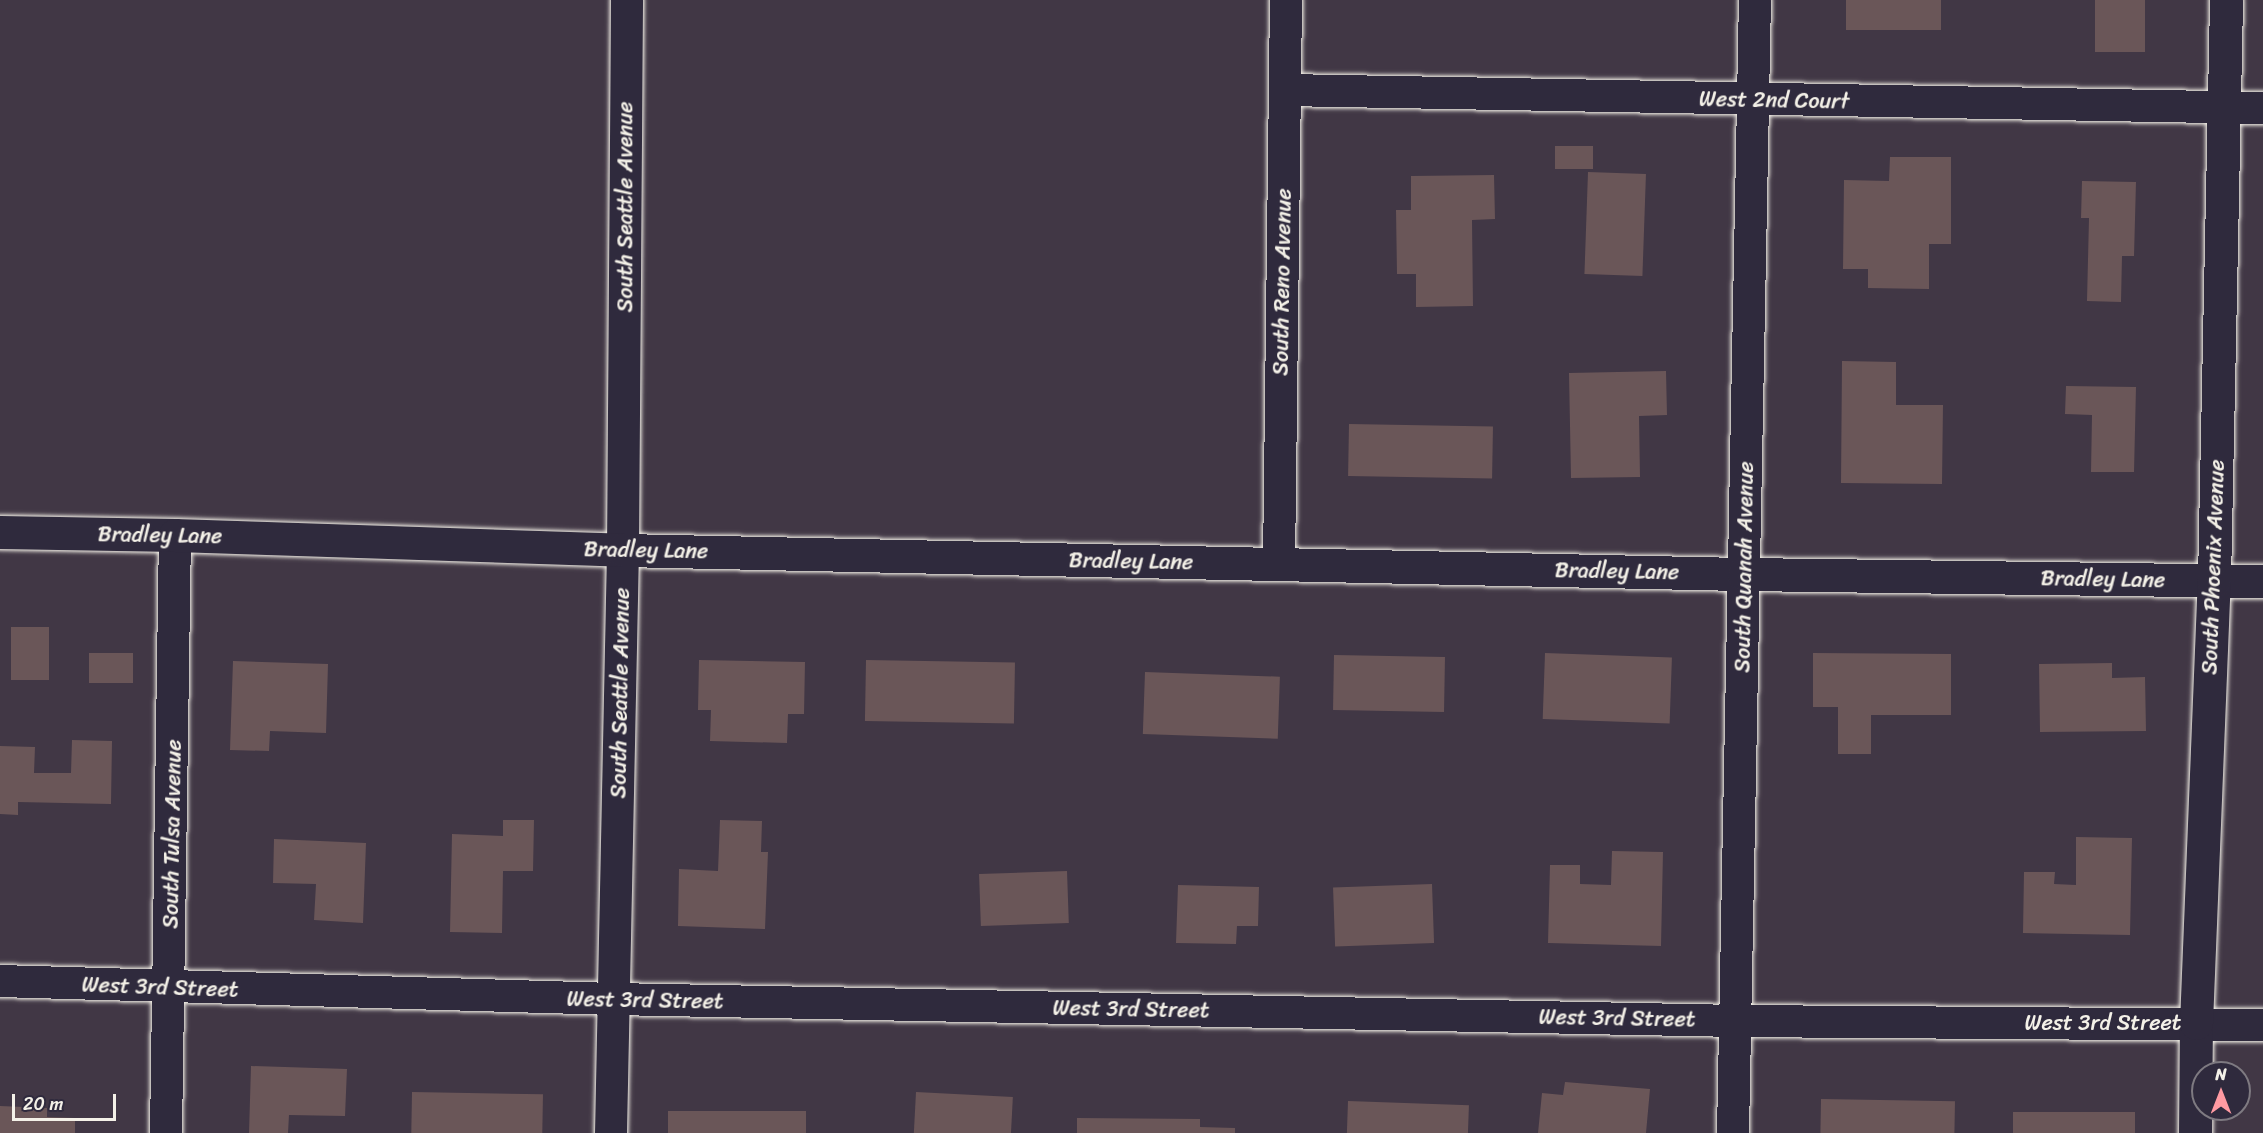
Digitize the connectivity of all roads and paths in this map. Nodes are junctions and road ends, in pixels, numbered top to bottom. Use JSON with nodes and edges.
{"nodes":[{"id":1,"x":627,"y":0,"type":"edge"},
{"id":2,"x":1286,"y":0,"type":"edge"},
{"id":3,"x":1755,"y":0,"type":"edge"},
{"id":4,"x":2226,"y":0,"type":"edge"},
{"id":5,"x":1285,"y":90,"type":"junction"},
{"id":6,"x":1753,"y":100,"type":"junction"},
{"id":7,"x":2223,"y":108,"type":"junction"},
{"id":8,"x":2263,"y":108,"type":"edge"},
{"id":9,"x":0,"y":532,"type":"edge"},
{"id":10,"x":175,"y":535,"type":"junction"},
{"id":11,"x":623,"y":550,"type":"junction"},
{"id":12,"x":1279,"y":564,"type":"junction"},
{"id":13,"x":1744,"y":574,"type":"junction"},
{"id":14,"x":2214,"y":580,"type":"junction"},
{"id":15,"x":2263,"y":581,"type":"edge"},
{"id":16,"x":0,"y":981,"type":"edge"},
{"id":17,"x":170,"y":988,"type":"junction"},
{"id":18,"x":613,"y":999,"type":"junction"},
{"id":19,"x":1735,"y":1021,"type":"junction"},
{"id":20,"x":2196,"y":1023,"type":"junction"},
{"id":21,"x":2263,"y":1025,"type":"edge"},
{"id":22,"x":166,"y":1133,"type":"edge"},
{"id":23,"x":611,"y":1133,"type":"edge"},
{"id":24,"x":1732,"y":1133,"type":"edge"},
{"id":25,"x":2195,"y":1133,"type":"edge"}],
"edges":[{"from":1,"to":11,"type":"street","name":"South Seattle Avenue"},
{"from":2,"to":5,"type":"street","name":"South Reno Avenue"},
{"from":3,"to":6,"type":"street","name":"South Quanah Avenue"},
{"from":4,"to":7,"type":"street","name":"South Phoenix Avenue"},
{"from":5,"to":6,"type":"street","name":"West 2nd Court"},
{"from":5,"to":12,"type":"street","name":"South Reno Avenue"},
{"from":6,"to":7,"type":"street","name":"West 2nd Court"},
{"from":6,"to":13,"type":"street","name":"South Quanah Avenue"},
{"from":7,"to":8,"type":"street","name":"West 2nd Court"},
{"from":7,"to":14,"type":"street","name":"South Phoenix Avenue"},
{"from":9,"to":10,"type":"street","name":"Bradley Lane"},
{"from":10,"to":11,"type":"street","name":"Bradley Lane"},
{"from":10,"to":17,"type":"street","name":"South Tulsa Avenue"},
{"from":11,"to":12,"type":"street","name":"Bradley Lane"},
{"from":11,"to":18,"type":"street","name":"South Seattle Avenue"},
{"from":12,"to":13,"type":"street","name":"Bradley Lane"},
{"from":13,"to":14,"type":"street","name":"Bradley Lane"},
{"from":13,"to":19,"type":"street","name":"South Quanah Avenue"},
{"from":14,"to":15,"type":"street","name":"Bradley Lane"},
{"from":14,"to":20,"type":"street","name":"South Phoenix Avenue"},
{"from":16,"to":17,"type":"street","name":"West 3rd Street"},
{"from":17,"to":18,"type":"street","name":"West 3rd Street"},
{"from":17,"to":22,"type":"street","name":"South Tulsa Avenue"},
{"from":18,"to":19,"type":"street","name":"West 3rd Street"},
{"from":18,"to":23,"type":"street","name":"South Seattle Avenue"},
{"from":19,"to":20,"type":"street","name":"West 3rd Street"},
{"from":19,"to":24,"type":"street","name":"South Quanah Avenue"},
{"from":20,"to":21,"type":"street","name":"West 3rd Street"},
{"from":20,"to":25,"type":"street","name":"South Phoenix Avenue"}]}
